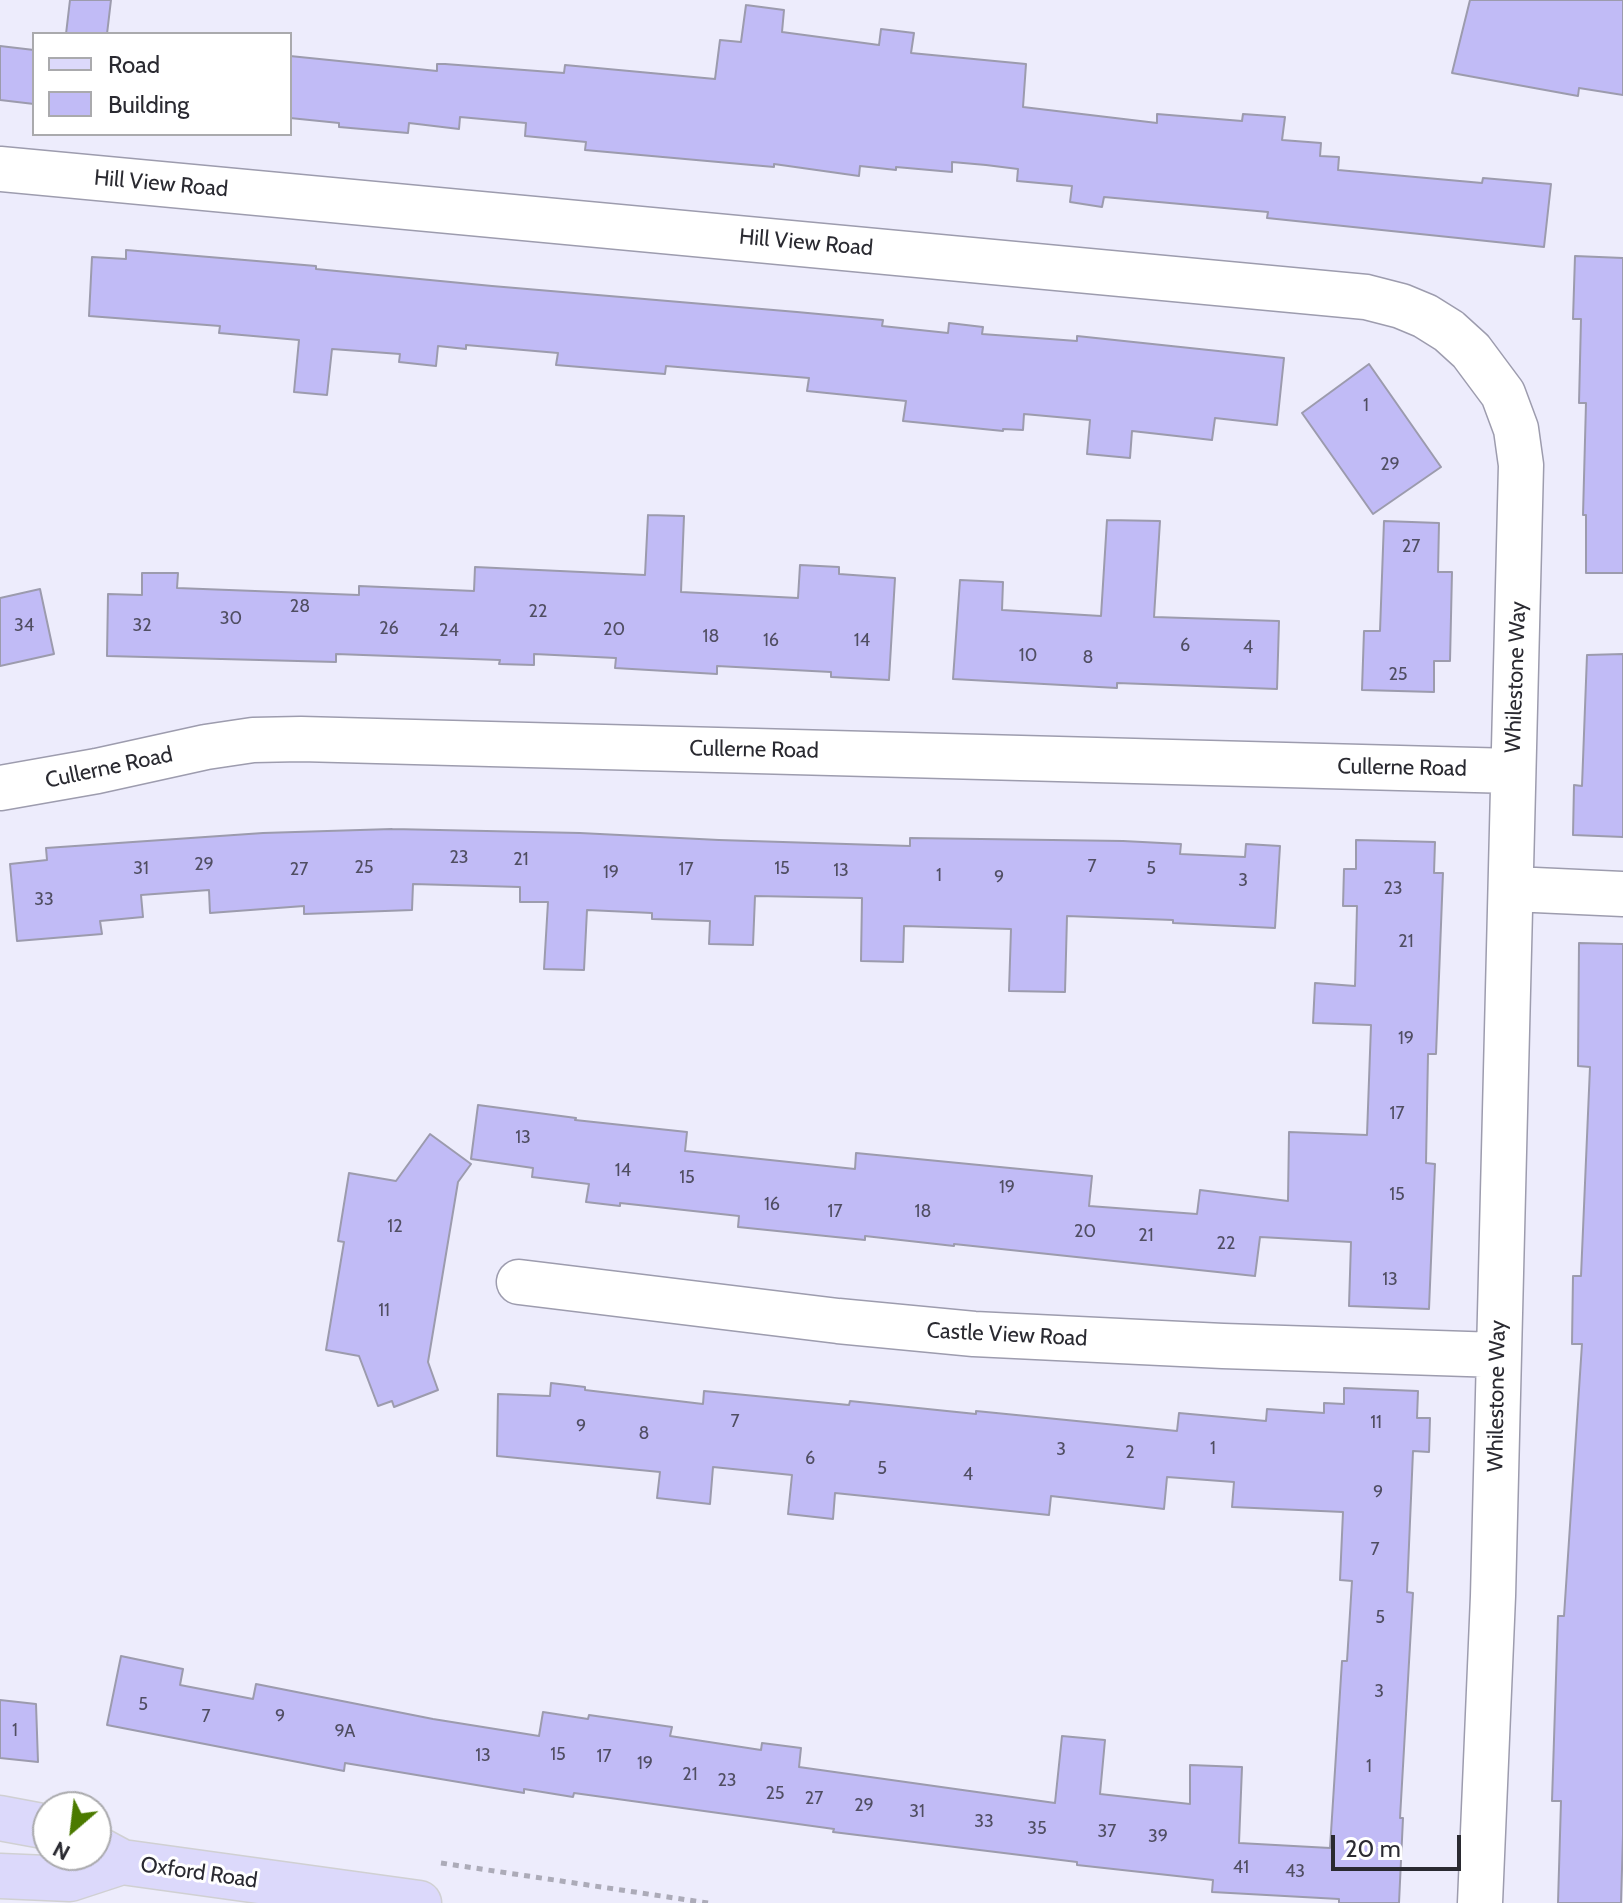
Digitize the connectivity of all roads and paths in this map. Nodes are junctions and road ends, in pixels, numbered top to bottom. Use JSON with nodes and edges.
{"nodes":[{"id":1,"x":0,"y":169,"type":"edge"},
{"id":2,"x":1521,"y":465,"type":"joint"},
{"id":3,"x":1513,"y":771,"type":"junction"},
{"id":4,"x":0,"y":788,"type":"edge"},
{"id":5,"x":1513,"y":889,"type":"junction"},
{"id":6,"x":1623,"y":894,"type":"edge"},
{"id":7,"x":519,"y":1282,"type":"dead end"},
{"id":8,"x":1498,"y":1355,"type":"junction"},
{"id":9,"x":0,"y":1818,"type":"edge"},
{"id":10,"x":32,"y":1824,"type":"edge"},
{"id":11,"x":112,"y":1855,"type":"edge"},
{"id":12,"x":83,"y":1871,"type":"edge"},
{"id":13,"x":0,"y":1876,"type":"edge"},
{"id":14,"x":419,"y":1903,"type":"edge"},
{"id":15,"x":1480,"y":1903,"type":"edge"}],
"edges":[{"from":1,"to":2,"type":"street","name":"Hill View Road"},
{"from":2,"to":3,"type":"street","name":"Whilestone Way"},
{"from":3,"to":4,"type":"street","name":"Cullerne Road"},
{"from":3,"to":5,"type":"street","name":"Whilestone Way"},
{"from":5,"to":6,"type":"street"},
{"from":5,"to":8,"type":"street","name":"Whilestone Way"},
{"from":7,"to":8,"type":"street","name":"Castle View Road"},
{"from":8,"to":15,"type":"street","name":"Whilestone Way"},
{"from":9,"to":10,"type":"main road"},
{"from":11,"to":14,"type":"main road","name":"Oxford Road"},
{"from":12,"to":13,"type":"main road","name":"Oxford Road"}]}
